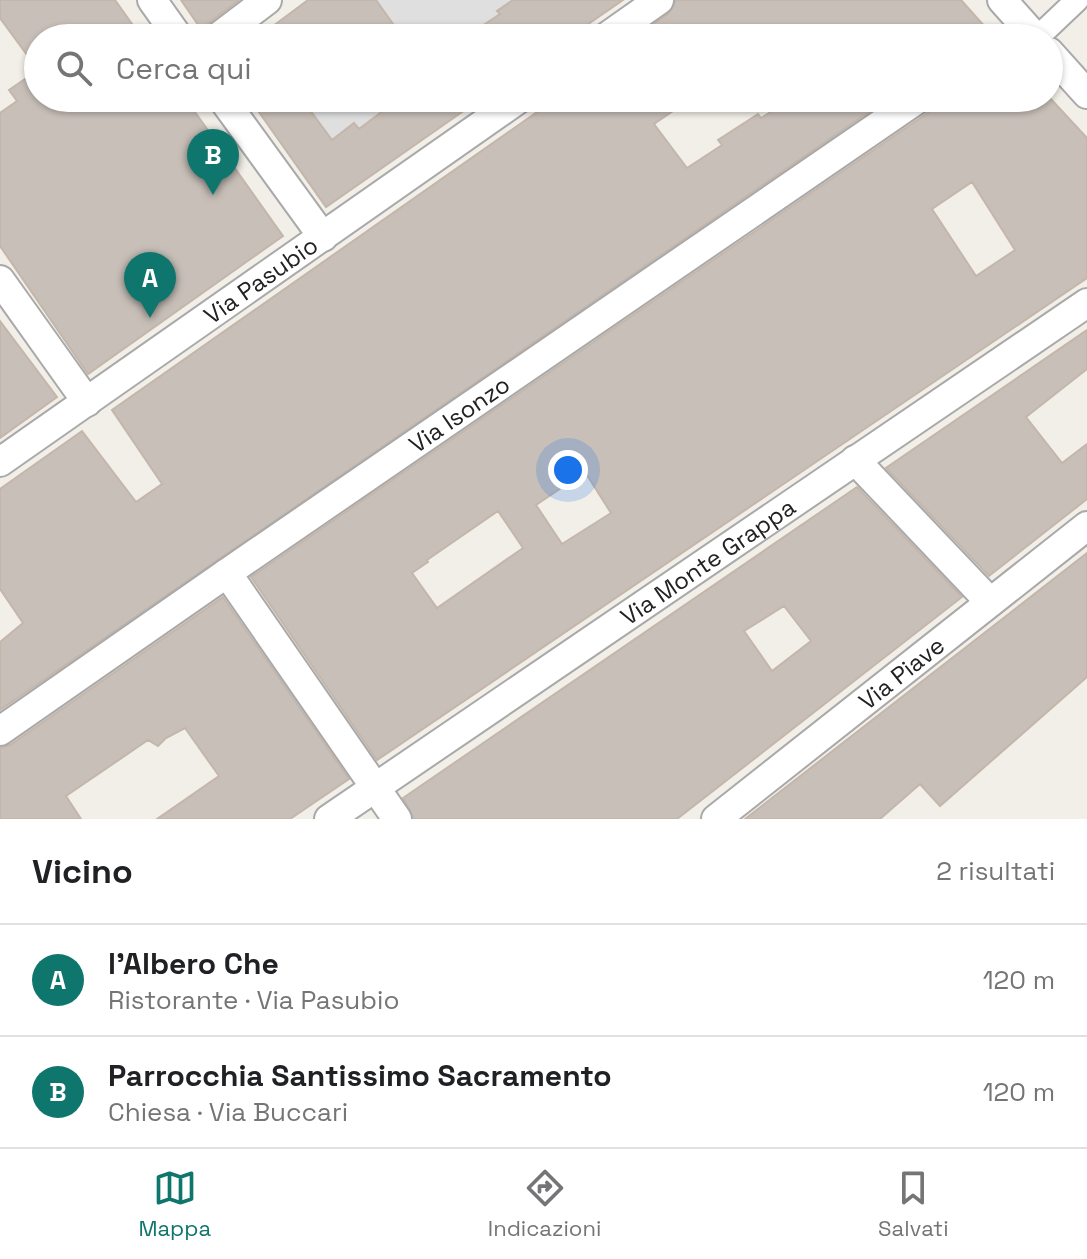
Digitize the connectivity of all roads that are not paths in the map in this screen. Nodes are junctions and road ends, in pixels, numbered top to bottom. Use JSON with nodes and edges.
{"nodes":[{"id":1,"x":152,"y":0,"type":"edge"},
{"id":2,"x":267,"y":0,"type":"edge"},
{"id":3,"x":659,"y":0,"type":"edge"},
{"id":4,"x":1002,"y":0,"type":"edge"},
{"id":5,"x":1077,"y":0,"type":"edge"},
{"id":6,"x":169,"y":24,"type":"edge"},
{"id":7,"x":235,"y":24,"type":"edge"},
{"id":8,"x":625,"y":24,"type":"edge"},
{"id":9,"x":1018,"y":24,"type":"edge"},
{"id":10,"x":1042,"y":24,"type":"edge"},
{"id":11,"x":1063,"y":67,"type":"edge"},
{"id":12,"x":1087,"y":94,"type":"edge"},
{"id":13,"x":232,"y":112,"type":"edge"},
{"id":14,"x":500,"y":112,"type":"edge"},
{"id":15,"x":899,"y":112,"type":"edge"},
{"id":16,"x":323,"y":237,"type":"junction"},
{"id":17,"x":0,"y":280,"type":"edge"},
{"id":18,"x":1087,"y":303,"type":"edge"},
{"id":19,"x":87,"y":402,"type":"junction"},
{"id":20,"x":855,"y":460,"type":"junction"},
{"id":21,"x":0,"y":462,"type":"edge"},
{"id":22,"x":1087,"y":526,"type":"edge"},
{"id":23,"x":227,"y":573,"type":"junction"},
{"id":24,"x":990,"y":602,"type":"junction"},
{"id":25,"x":0,"y":731,"type":"edge"},
{"id":26,"x":375,"y":788,"type":"junction"},
{"id":27,"x":329,"y":819,"type":"edge"},
{"id":28,"x":397,"y":819,"type":"edge"},
{"id":29,"x":716,"y":819,"type":"edge"}],
"edges":[{"from":1,"to":6,"type":"street"},
{"from":2,"to":7,"type":"street"},
{"from":3,"to":8,"type":"street"},
{"from":4,"to":9,"type":"street"},
{"from":5,"to":10,"type":"street"},
{"from":11,"to":12,"type":"street"},
{"from":13,"to":16,"type":"street"},
{"from":14,"to":16,"type":"street","name":"Via Pasubio"},
{"from":15,"to":23,"type":"street","name":"Via Isonzo"},
{"from":16,"to":19,"type":"street","name":"Via Pasubio"},
{"from":17,"to":19,"type":"street"},
{"from":18,"to":20,"type":"street","name":"Via Monte Grappa"},
{"from":19,"to":21,"type":"street","name":"Via Pasubio"},
{"from":20,"to":24,"type":"street"},
{"from":20,"to":26,"type":"street","name":"Via Monte Grappa"},
{"from":22,"to":24,"type":"street","name":"Via Piave"},
{"from":23,"to":25,"type":"street","name":"Via Isonzo"},
{"from":23,"to":26,"type":"street"},
{"from":24,"to":29,"type":"street","name":"Via Piave"},
{"from":26,"to":27,"type":"street","name":"Via Monte Grappa"},
{"from":26,"to":28,"type":"street"}]}
